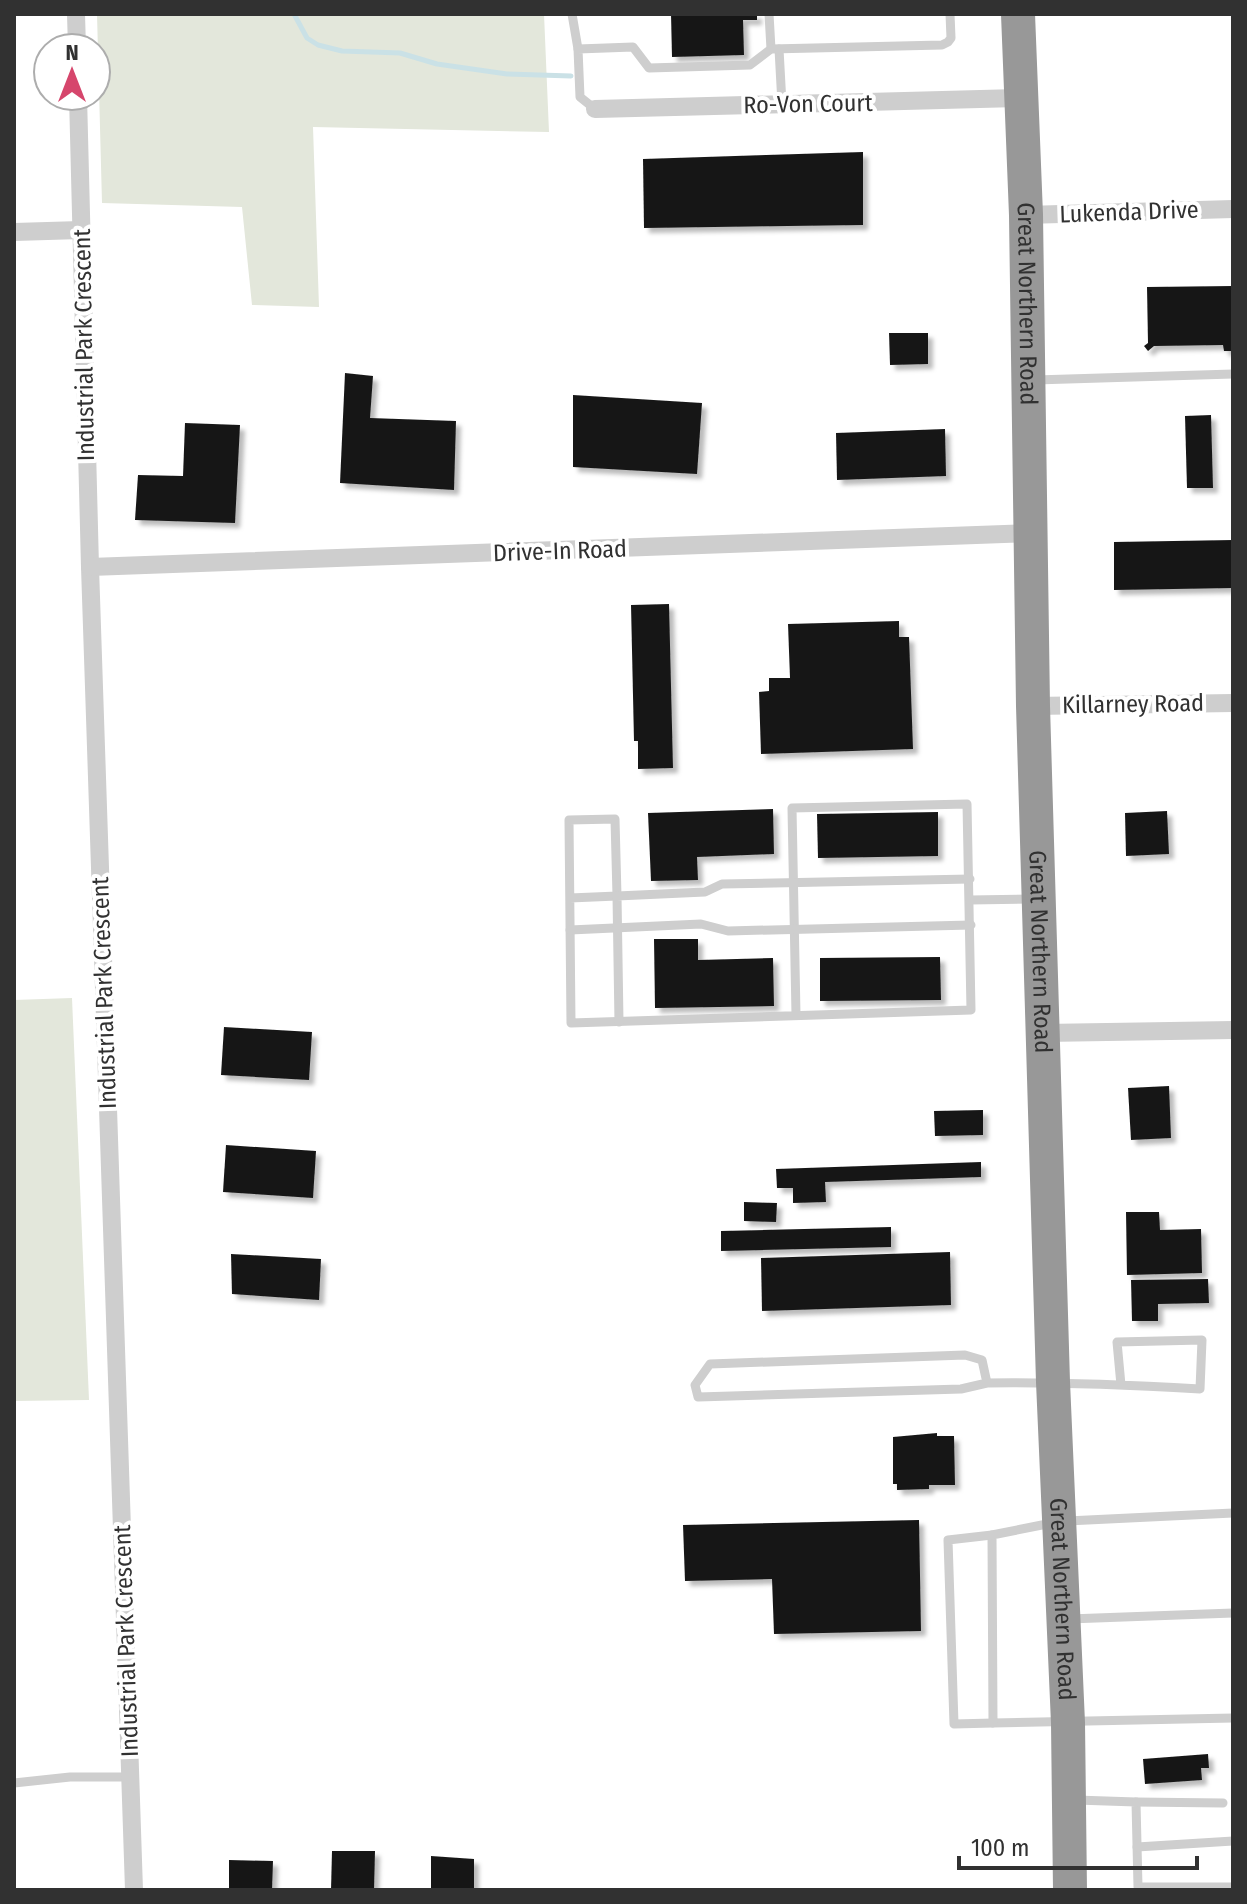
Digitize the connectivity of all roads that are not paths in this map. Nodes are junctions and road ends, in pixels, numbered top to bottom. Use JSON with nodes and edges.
{"nodes":[{"id":1,"x":572,"y":14,"type":"edge"},
{"id":2,"x":769,"y":14,"type":"edge"},
{"id":3,"x":950,"y":14,"type":"edge"},
{"id":4,"x":1018,"y":14,"type":"edge"},
{"id":5,"x":578,"y":49,"type":"junction"},
{"id":6,"x":775,"y":49,"type":"junction"},
{"id":7,"x":1020,"y":98,"type":"junction"},
{"id":8,"x":782,"y":104,"type":"junction"},
{"id":9,"x":595,"y":109,"type":"joint"},
{"id":10,"x":78,"y":112,"type":"edge"},
{"id":11,"x":1233,"y":209,"type":"edge"},
{"id":12,"x":1026,"y":215,"type":"junction"},
{"id":13,"x":81,"y":230,"type":"junction"},
{"id":14,"x":14,"y":232,"type":"edge"},
{"id":15,"x":1233,"y":374,"type":"edge"},
{"id":16,"x":1028,"y":380,"type":"junction"},
{"id":17,"x":1030,"y":533,"type":"junction"},
{"id":18,"x":90,"y":567,"type":"junction"},
{"id":19,"x":1233,"y":703,"type":"edge"},
{"id":20,"x":1033,"y":706,"type":"junction"},
{"id":21,"x":970,"y":879,"type":"junction"},
{"id":22,"x":794,"y":882,"type":"junction"},
{"id":23,"x":617,"y":896,"type":"junction"},
{"id":24,"x":570,"y":898,"type":"junction"},
{"id":25,"x":1040,"y":899,"type":"junction"},
{"id":26,"x":970,"y":900,"type":"junction"},
{"id":27,"x":971,"y":925,"type":"junction"},
{"id":28,"x":617,"y":928,"type":"junction"},
{"id":29,"x":570,"y":930,"type":"junction"},
{"id":30,"x":795,"y":930,"type":"junction"},
{"id":31,"x":796,"y":1015,"type":"junction"},
{"id":32,"x":619,"y":1022,"type":"junction"},
{"id":33,"x":1233,"y":1030,"type":"edge"},
{"id":34,"x":1044,"y":1033,"type":"junction"},
{"id":35,"x":1053,"y":1382,"type":"junction"},
{"id":36,"x":987,"y":1383,"type":"junction"},
{"id":37,"x":1121,"y":1385,"type":"junction"},
{"id":38,"x":1233,"y":1513,"type":"edge"},
{"id":39,"x":1059,"y":1522,"type":"junction"},
{"id":40,"x":992,"y":1535,"type":"junction"},
{"id":41,"x":1233,"y":1613,"type":"edge"},
{"id":42,"x":1063,"y":1619,"type":"junction"},
{"id":43,"x":1233,"y":1718,"type":"edge"},
{"id":44,"x":993,"y":1723,"type":"junction"},
{"id":45,"x":1068,"y":1723,"type":"junction"},
{"id":46,"x":131,"y":1777,"type":"junction"},
{"id":47,"x":14,"y":1783,"type":"edge"},
{"id":48,"x":1068,"y":1800,"type":"junction"},
{"id":49,"x":1136,"y":1802,"type":"junction"},
{"id":50,"x":1223,"y":1803,"type":"dead end"},
{"id":51,"x":1233,"y":1841,"type":"edge"},
{"id":52,"x":1137,"y":1847,"type":"junction"},
{"id":53,"x":1233,"y":1887,"type":"edge"},
{"id":54,"x":134,"y":1890,"type":"edge"},
{"id":55,"x":1070,"y":1890,"type":"edge"}],
"edges":[{"from":1,"to":5,"type":"lane"},
{"from":2,"to":6,"type":"lane"},
{"from":3,"to":6,"type":"lane"},
{"from":4,"to":7,"type":"highway","name":"Great Northern Road"},
{"from":5,"to":6,"type":"lane"},
{"from":5,"to":9,"type":"lane"},
{"from":6,"to":8,"type":"lane"},
{"from":7,"to":8,"type":"street","name":"Ro-Von Court"},
{"from":7,"to":12,"type":"highway","name":"Great Northern Road"},
{"from":8,"to":9,"type":"street","name":"Ro-Von Court"},
{"from":10,"to":13,"type":"street","name":"Industrial Park Crescent"},
{"from":11,"to":12,"type":"street","name":"Lukenda Drive"},
{"from":12,"to":16,"type":"highway","name":"Great Northern Road"},
{"from":13,"to":14,"type":"street"},
{"from":13,"to":18,"type":"street","name":"Industrial Park Crescent"},
{"from":15,"to":16,"type":"lane"},
{"from":16,"to":17,"type":"highway","name":"Great Northern Road"},
{"from":17,"to":18,"type":"street","name":"Drive-In Road"},
{"from":17,"to":20,"type":"highway","name":"Great Northern Road"},
{"from":18,"to":46,"type":"street","name":"Industrial Park Crescent"},
{"from":19,"to":20,"type":"street","name":"Killarney Road"},
{"from":20,"to":25,"type":"highway","name":"Great Northern Road"},
{"from":21,"to":22,"type":"lane"},
{"from":21,"to":22,"type":"lane"},
{"from":21,"to":26,"type":"lane"},
{"from":22,"to":23,"type":"lane"},
{"from":22,"to":30,"type":"lane"},
{"from":23,"to":24,"type":"lane"},
{"from":23,"to":24,"type":"lane"},
{"from":23,"to":28,"type":"lane"},
{"from":24,"to":29,"type":"lane"},
{"from":25,"to":26,"type":"lane"},
{"from":25,"to":34,"type":"highway","name":"Great Northern Road"},
{"from":26,"to":27,"type":"lane"},
{"from":27,"to":30,"type":"lane"},
{"from":27,"to":31,"type":"lane"},
{"from":28,"to":29,"type":"lane"},
{"from":28,"to":30,"type":"lane"},
{"from":28,"to":32,"type":"lane"},
{"from":29,"to":32,"type":"lane"},
{"from":30,"to":31,"type":"lane"},
{"from":31,"to":32,"type":"lane"},
{"from":33,"to":34,"type":"street"},
{"from":34,"to":35,"type":"highway","name":"Great Northern Road"},
{"from":35,"to":36,"type":"lane"},
{"from":35,"to":37,"type":"lane"},
{"from":35,"to":39,"type":"highway","name":"Great Northern Road"},
{"from":36,"to":36,"type":"lane"},
{"from":37,"to":37,"type":"lane"},
{"from":38,"to":39,"type":"lane"},
{"from":39,"to":40,"type":"lane"},
{"from":39,"to":42,"type":"highway","name":"Great Northern Road"},
{"from":40,"to":44,"type":"lane"},
{"from":40,"to":44,"type":"lane"},
{"from":41,"to":42,"type":"lane"},
{"from":42,"to":45,"type":"highway","name":"Great Northern Road"},
{"from":43,"to":45,"type":"lane"},
{"from":44,"to":45,"type":"lane"},
{"from":45,"to":48,"type":"highway","name":"Great Northern Road"},
{"from":46,"to":47,"type":"lane"},
{"from":46,"to":54,"type":"street","name":"Industrial Park Crescent"},
{"from":48,"to":49,"type":"lane"},
{"from":48,"to":55,"type":"highway","name":"Great Northern Road"},
{"from":49,"to":50,"type":"lane"},
{"from":49,"to":52,"type":"lane"},
{"from":51,"to":52,"type":"lane"},
{"from":52,"to":53,"type":"lane"}]}
